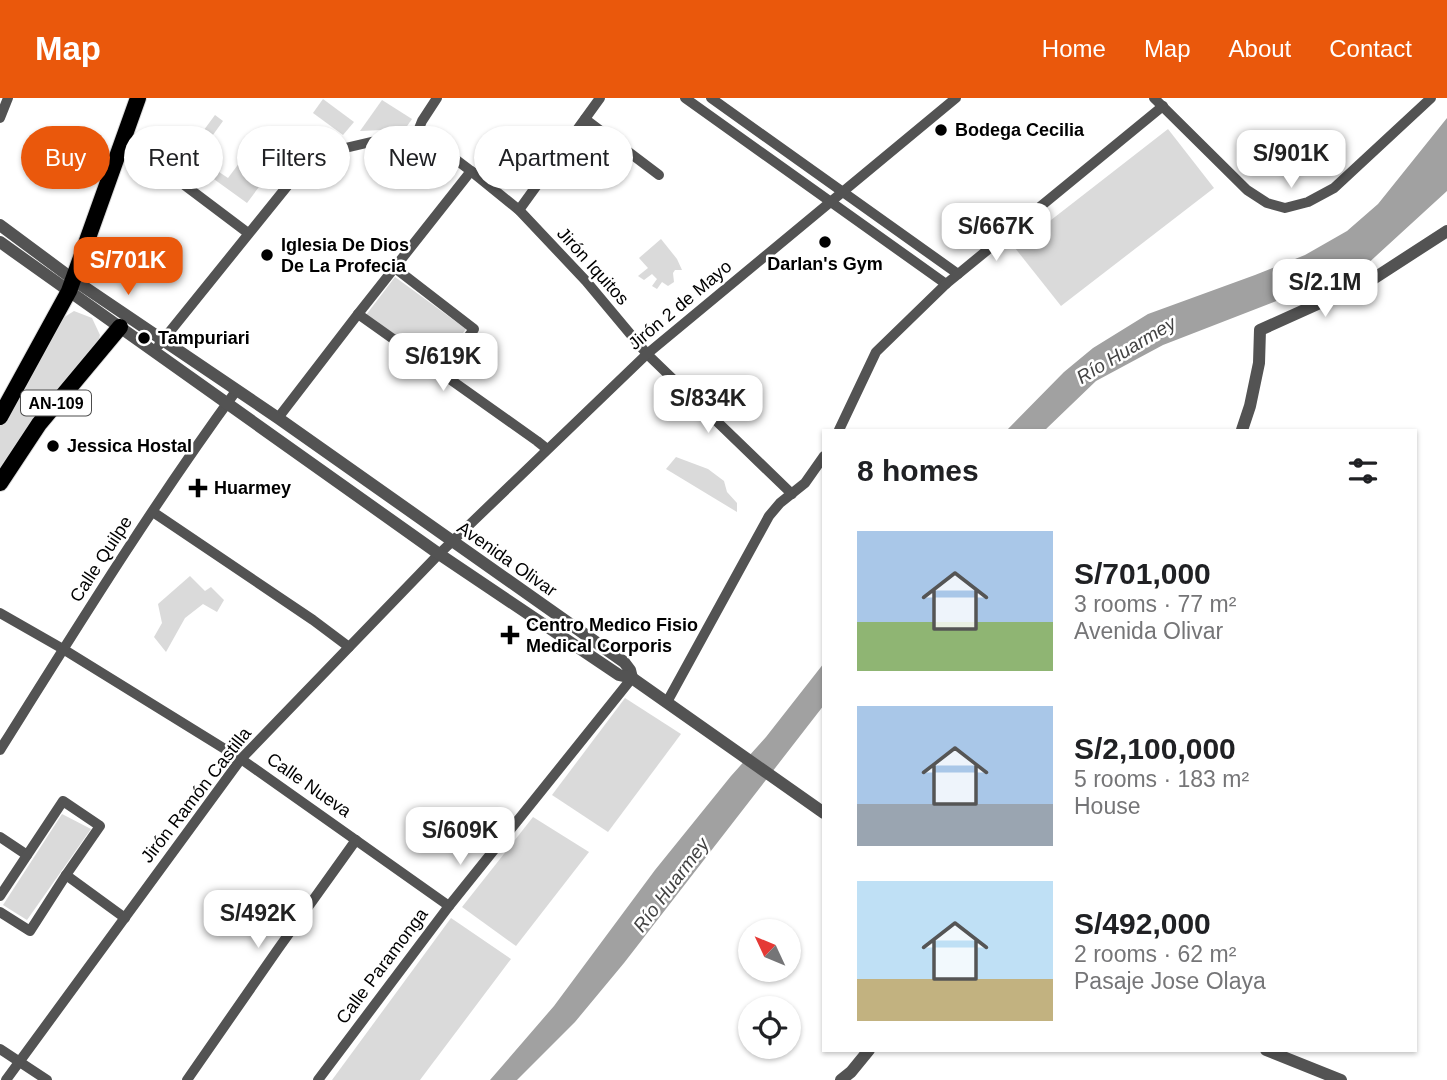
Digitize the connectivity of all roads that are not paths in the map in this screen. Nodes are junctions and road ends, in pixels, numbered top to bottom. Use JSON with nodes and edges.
{"nodes":[{"id":1,"x":8,"y":98,"type":"edge"},
{"id":2,"x":138,"y":98,"type":"edge"},
{"id":3,"x":437,"y":98,"type":"edge"},
{"id":4,"x":600,"y":98,"type":"edge"},
{"id":5,"x":685,"y":98,"type":"edge"},
{"id":6,"x":711,"y":98,"type":"edge"},
{"id":7,"x":1154,"y":98,"type":"edge"},
{"id":8,"x":1431,"y":98,"type":"edge"},
{"id":9,"x":948,"y":100,"type":"edge"},
{"id":10,"x":1163,"y":106,"type":"junction"},
{"id":11,"x":0,"y":118,"type":"edge"},
{"id":12,"x":585,"y":119,"type":"junction"},
{"id":13,"x":420,"y":126,"type":"edge"},
{"id":14,"x":122,"y":138,"type":"junction"},
{"id":15,"x":364,"y":144,"type":"edge"},
{"id":16,"x":460,"y":163,"type":"edge"},
{"id":17,"x":471,"y":171,"type":"junction"},
{"id":18,"x":659,"y":175,"type":"dead end"},
{"id":19,"x":843,"y":192,"type":"junction"},
{"id":20,"x":832,"y":201,"type":"junction"},
{"id":21,"x":519,"y":211,"type":"junction"},
{"id":22,"x":0,"y":225,"type":"edge"},
{"id":23,"x":1447,"y":231,"type":"edge"},
{"id":24,"x":248,"y":233,"type":"junction"},
{"id":25,"x":0,"y":242,"type":"edge"},
{"id":26,"x":395,"y":268,"type":"junction"},
{"id":27,"x":958,"y":274,"type":"junction"},
{"id":28,"x":946,"y":284,"type":"junction"},
{"id":29,"x":71,"y":285,"type":"junction"},
{"id":30,"x":358,"y":314,"type":"junction"},
{"id":31,"x":120,"y":327,"type":"junction"},
{"id":32,"x":159,"y":346,"type":"junction"},
{"id":33,"x":647,"y":354,"type":"junction"},
{"id":34,"x":442,"y":373,"type":"junction"},
{"id":35,"x":236,"y":391,"type":"junction"},
{"id":36,"x":227,"y":403,"type":"junction"},
{"id":37,"x":0,"y":417,"type":"edge"},
{"id":38,"x":278,"y":418,"type":"junction"},
{"id":39,"x":839,"y":429,"type":"edge"},
{"id":40,"x":1242,"y":429,"type":"edge"},
{"id":41,"x":547,"y":449,"type":"junction"},
{"id":42,"x":822,"y":459,"type":"edge"},
{"id":43,"x":0,"y":484,"type":"edge"},
{"id":44,"x":792,"y":494,"type":"junction"},
{"id":45,"x":153,"y":512,"type":"junction"},
{"id":46,"x":451,"y":541,"type":"junction"},
{"id":47,"x":439,"y":554,"type":"junction"},
{"id":48,"x":0,"y":613,"type":"edge"},
{"id":49,"x":349,"y":647,"type":"junction"},
{"id":50,"x":63,"y":649,"type":"junction"},
{"id":51,"x":632,"y":678,"type":"junction"},
{"id":52,"x":667,"y":702,"type":"junction"},
{"id":53,"x":0,"y":750,"type":"edge"},
{"id":54,"x":241,"y":759,"type":"junction"},
{"id":55,"x":822,"y":812,"type":"edge"},
{"id":56,"x":0,"y":837,"type":"edge"},
{"id":57,"x":356,"y":840,"type":"junction"},
{"id":58,"x":27,"y":855,"type":"junction"},
{"id":59,"x":66,"y":875,"type":"junction"},
{"id":60,"x":0,"y":896,"type":"edge"},
{"id":61,"x":449,"y":906,"type":"junction"},
{"id":62,"x":0,"y":912,"type":"edge"},
{"id":63,"x":125,"y":918,"type":"junction"},
{"id":64,"x":0,"y":1049,"type":"edge"},
{"id":65,"x":867,"y":1052,"type":"edge"},
{"id":66,"x":1270,"y":1052,"type":"edge"},
{"id":67,"x":20,"y":1061,"type":"junction"},
{"id":68,"x":6,"y":1080,"type":"edge"},
{"id":69,"x":47,"y":1080,"type":"edge"},
{"id":70,"x":187,"y":1080,"type":"edge"},
{"id":71,"x":318,"y":1080,"type":"edge"},
{"id":72,"x":841,"y":1080,"type":"edge"},
{"id":73,"x":1340,"y":1080,"type":"edge"}],
"edges":[{"from":1,"to":11,"type":"street"},
{"from":2,"to":14,"type":"main road","number":"AN-109"},
{"from":3,"to":13,"type":"street"},
{"from":4,"to":12,"type":"street"},
{"from":5,"to":20,"type":"street"},
{"from":6,"to":19,"type":"street"},
{"from":7,"to":10,"type":"street"},
{"from":8,"to":10,"type":"street"},
{"from":9,"to":19,"type":"street","name":"Jirón 2 de Mayo"},
{"from":10,"to":27,"type":"street"},
{"from":12,"to":18,"type":"street"},
{"from":12,"to":21,"type":"street"},
{"from":14,"to":24,"type":"street"},
{"from":14,"to":29,"type":"main road","number":"AN-109"},
{"from":15,"to":24,"type":"street"},
{"from":16,"to":17,"type":"street","name":"Jirón Iquitos"},
{"from":17,"to":21,"type":"street","name":"Jirón Iquitos"},
{"from":17,"to":26,"type":"street"},
{"from":19,"to":20,"type":"street","name":"Jirón 2 de Mayo"},
{"from":19,"to":27,"type":"street"},
{"from":20,"to":28,"type":"street"},
{"from":20,"to":33,"type":"street","name":"Jirón 2 de Mayo"},
{"from":21,"to":33,"type":"street","name":"Jirón Iquitos"},
{"from":22,"to":29,"type":"street","name":"Avenida Olivar"},
{"from":23,"to":40,"type":"street"},
{"from":24,"to":32,"type":"street"},
{"from":25,"to":29,"type":"street","name":"Avenida Olivar"},
{"from":26,"to":30,"type":"street"},
{"from":26,"to":34,"type":"street"},
{"from":27,"to":28,"type":"street"},
{"from":28,"to":39,"type":"street"},
{"from":29,"to":31,"type":"street","name":"Avenida Olivar"},
{"from":29,"to":32,"type":"street","name":"Avenida Olivar"},
{"from":29,"to":37,"type":"main road","number":"AN-109"},
{"from":30,"to":34,"type":"street"},
{"from":30,"to":38,"type":"street"},
{"from":31,"to":32,"type":"street","name":"Avenida Olivar"},
{"from":31,"to":43,"type":"main road","number":"AN-109"},
{"from":32,"to":35,"type":"street","name":"Avenida Olivar"},
{"from":32,"to":36,"type":"street","name":"Avenida Olivar"},
{"from":33,"to":41,"type":"street","name":"Jirón 2 de Mayo"},
{"from":33,"to":44,"type":"street","name":"Jirón Iquitos"},
{"from":34,"to":41,"type":"street"},
{"from":35,"to":36,"type":"street","name":"Calle Quilpe"},
{"from":35,"to":38,"type":"street","name":"Avenida Olivar"},
{"from":36,"to":45,"type":"street","name":"Calle Quilpe"},
{"from":36,"to":47,"type":"street","name":"Avenida Olivar"},
{"from":38,"to":46,"type":"street","name":"Avenida Olivar"},
{"from":41,"to":46,"type":"street","name":"Jirón 2 de Mayo"},
{"from":42,"to":44,"type":"street"},
{"from":44,"to":52,"type":"street"},
{"from":45,"to":49,"type":"street"},
{"from":45,"to":50,"type":"street","name":"Calle Quilpe"},
{"from":46,"to":47,"type":"street","name":"Jirón 2 de Mayo"},
{"from":46,"to":51,"type":"street","name":"Avenida Olivar"},
{"from":47,"to":49,"type":"street","name":"Jirón Ramón Castilla"},
{"from":47,"to":51,"type":"street","name":"Avenida Olivar"},
{"from":48,"to":50,"type":"street","name":"Calle Nueva"},
{"from":49,"to":54,"type":"street","name":"Jirón Ramón Castilla"},
{"from":50,"to":53,"type":"street","name":"Calle Quilpe"},
{"from":50,"to":54,"type":"street","name":"Calle Nueva"},
{"from":51,"to":52,"type":"street"},
{"from":51,"to":61,"type":"street","name":"Calle Paramonga"},
{"from":52,"to":55,"type":"street"},
{"from":54,"to":57,"type":"street","name":"Calle Nueva"},
{"from":54,"to":63,"type":"street","name":"Jirón Ramón Castilla"},
{"from":56,"to":58,"type":"street"},
{"from":57,"to":61,"type":"street","name":"Calle Nueva"},
{"from":57,"to":70,"type":"street"},
{"from":58,"to":59,"type":"street"},
{"from":58,"to":60,"type":"street"},
{"from":59,"to":62,"type":"street"},
{"from":59,"to":63,"type":"street"},
{"from":61,"to":71,"type":"street","name":"Calle Paramonga"},
{"from":63,"to":67,"type":"street","name":"Jirón Ramón Castilla"},
{"from":64,"to":67,"type":"street"},
{"from":65,"to":72,"type":"street"},
{"from":66,"to":73,"type":"street"},
{"from":67,"to":68,"type":"street","name":"Jirón Ramón Castilla"},
{"from":67,"to":69,"type":"street"}]}
